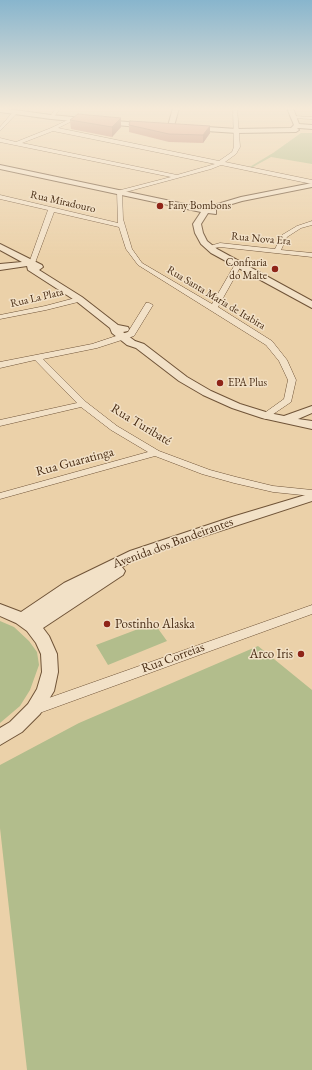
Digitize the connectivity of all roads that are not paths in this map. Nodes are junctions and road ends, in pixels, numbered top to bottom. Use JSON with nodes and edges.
{"nodes":[{"id":1,"x":91,"y":158,"type":"edge"},
{"id":2,"x":190,"y":158,"type":"edge"},
{"id":3,"x":227,"y":158,"type":"edge"},
{"id":4,"x":219,"y":164,"type":"junction"},
{"id":5,"x":0,"y":167,"type":"edge"},
{"id":6,"x":179,"y":176,"type":"junction"},
{"id":7,"x":312,"y":182,"type":"edge"},
{"id":8,"x":312,"y":187,"type":"edge"},
{"id":9,"x":119,"y":192,"type":"junction"},
{"id":10,"x":0,"y":197,"type":"edge"},
{"id":11,"x":52,"y":209,"type":"junction"},
{"id":12,"x":211,"y":210,"type":"junction"},
{"id":13,"x":312,"y":223,"type":"edge"},
{"id":14,"x":122,"y":226,"type":"junction"},
{"id":15,"x":212,"y":246,"type":"junction"},
{"id":16,"x":0,"y":247,"type":"edge"},
{"id":17,"x":278,"y":250,"type":"junction"},
{"id":18,"x":312,"y":255,"type":"edge"},
{"id":19,"x":32,"y":262,"type":"junction"},
{"id":20,"x":239,"y":264,"type":"junction"},
{"id":21,"x":0,"y":268,"type":"edge"},
{"id":22,"x":256,"y":269,"type":"junction"},
{"id":23,"x":79,"y":299,"type":"junction"},
{"id":24,"x":312,"y":300,"type":"edge"},
{"id":25,"x":149,"y":305,"type":"dead end"},
{"id":26,"x":312,"y":305,"type":"edge"},
{"id":27,"x":214,"y":308,"type":"junction"},
{"id":28,"x":0,"y":317,"type":"edge"},
{"id":29,"x":127,"y":336,"type":"junction"},
{"id":30,"x":37,"y":358,"type":"junction"},
{"id":31,"x":0,"y":365,"type":"edge"},
{"id":32,"x":83,"y":404,"type":"junction"},
{"id":33,"x":312,"y":409,"type":"edge"},
{"id":34,"x":266,"y":416,"type":"junction"},
{"id":35,"x":285,"y":420,"type":"junction"},
{"id":36,"x":0,"y":423,"type":"edge"},
{"id":37,"x":312,"y":425,"type":"edge"},
{"id":38,"x":156,"y":453,"type":"junction"},
{"id":39,"x":273,"y":489,"type":"junction"},
{"id":40,"x":312,"y":493,"type":"edge"},
{"id":41,"x":0,"y":496,"type":"edge"},
{"id":42,"x":312,"y":497,"type":"edge"},
{"id":43,"x":291,"y":503,"type":"junction"},
{"id":44,"x":312,"y":506,"type":"edge"},
{"id":45,"x":312,"y":609,"type":"edge"},
{"id":46,"x":0,"y":610,"type":"edge"},
{"id":47,"x":28,"y":623,"type":"junction"},
{"id":48,"x":34,"y":709,"type":"junction"},
{"id":49,"x":0,"y":737,"type":"edge"}],
"edges":[{"from":1,"to":6,"type":"street"},
{"from":2,"to":4,"type":"street"},
{"from":3,"to":4,"type":"street"},
{"from":4,"to":6,"type":"street"},
{"from":4,"to":7,"type":"street"},
{"from":5,"to":9,"type":"street"},
{"from":6,"to":9,"type":"street"},
{"from":8,"to":12,"type":"street"},
{"from":9,"to":12,"type":"street"},
{"from":9,"to":14,"type":"street","name":"Rua Santa Maria de Itabira"},
{"from":10,"to":11,"type":"street","name":"Rua Miradouro"},
{"from":11,"to":14,"type":"street","name":"Rua Miradouro"},
{"from":11,"to":19,"type":"street"},
{"from":12,"to":15,"type":"street"},
{"from":13,"to":17,"type":"street"},
{"from":14,"to":27,"type":"street","name":"Rua Santa Maria de Itabira"},
{"from":15,"to":17,"type":"street","name":"Rua Nova Era"},
{"from":15,"to":20,"type":"street"},
{"from":15,"to":22,"type":"street"},
{"from":16,"to":19,"type":"street"},
{"from":17,"to":18,"type":"street","name":"Rua Nova Era"},
{"from":19,"to":21,"type":"street"},
{"from":19,"to":23,"type":"street"},
{"from":20,"to":22,"type":"street"},
{"from":20,"to":26,"type":"street"},
{"from":20,"to":27,"type":"street"},
{"from":22,"to":24,"type":"street"},
{"from":23,"to":28,"type":"street","name":"Rua La Plata"},
{"from":23,"to":29,"type":"street"},
{"from":25,"to":29,"type":"street"},
{"from":27,"to":34,"type":"street","name":"Rua Santa Maria de Itabira"},
{"from":29,"to":30,"type":"street"},
{"from":29,"to":34,"type":"street"},
{"from":30,"to":31,"type":"street"},
{"from":30,"to":32,"type":"street","name":"Rua Turibaté"},
{"from":32,"to":36,"type":"street"},
{"from":32,"to":38,"type":"street","name":"Rua Turibaté"},
{"from":33,"to":35,"type":"street"},
{"from":34,"to":35,"type":"street"},
{"from":35,"to":37,"type":"street"},
{"from":38,"to":39,"type":"street","name":"Rua Turibaté"},
{"from":38,"to":41,"type":"street","name":"Rua Guaratinga"},
{"from":39,"to":40,"type":"street","name":"Rua Turibaté"},
{"from":39,"to":43,"type":"street","name":"Rua Turibaté"},
{"from":42,"to":43,"type":"street","name":"Avenida dos Bandeirantes"},
{"from":43,"to":47,"type":"street","name":"Avenida dos Bandeirantes"},
{"from":44,"to":47,"type":"street","name":"Avenida dos Bandeirantes"},
{"from":45,"to":48,"type":"street","name":"Rua Correias"},
{"from":46,"to":47,"type":"street"},
{"from":47,"to":48,"type":"street"},
{"from":48,"to":49,"type":"street"}]}
